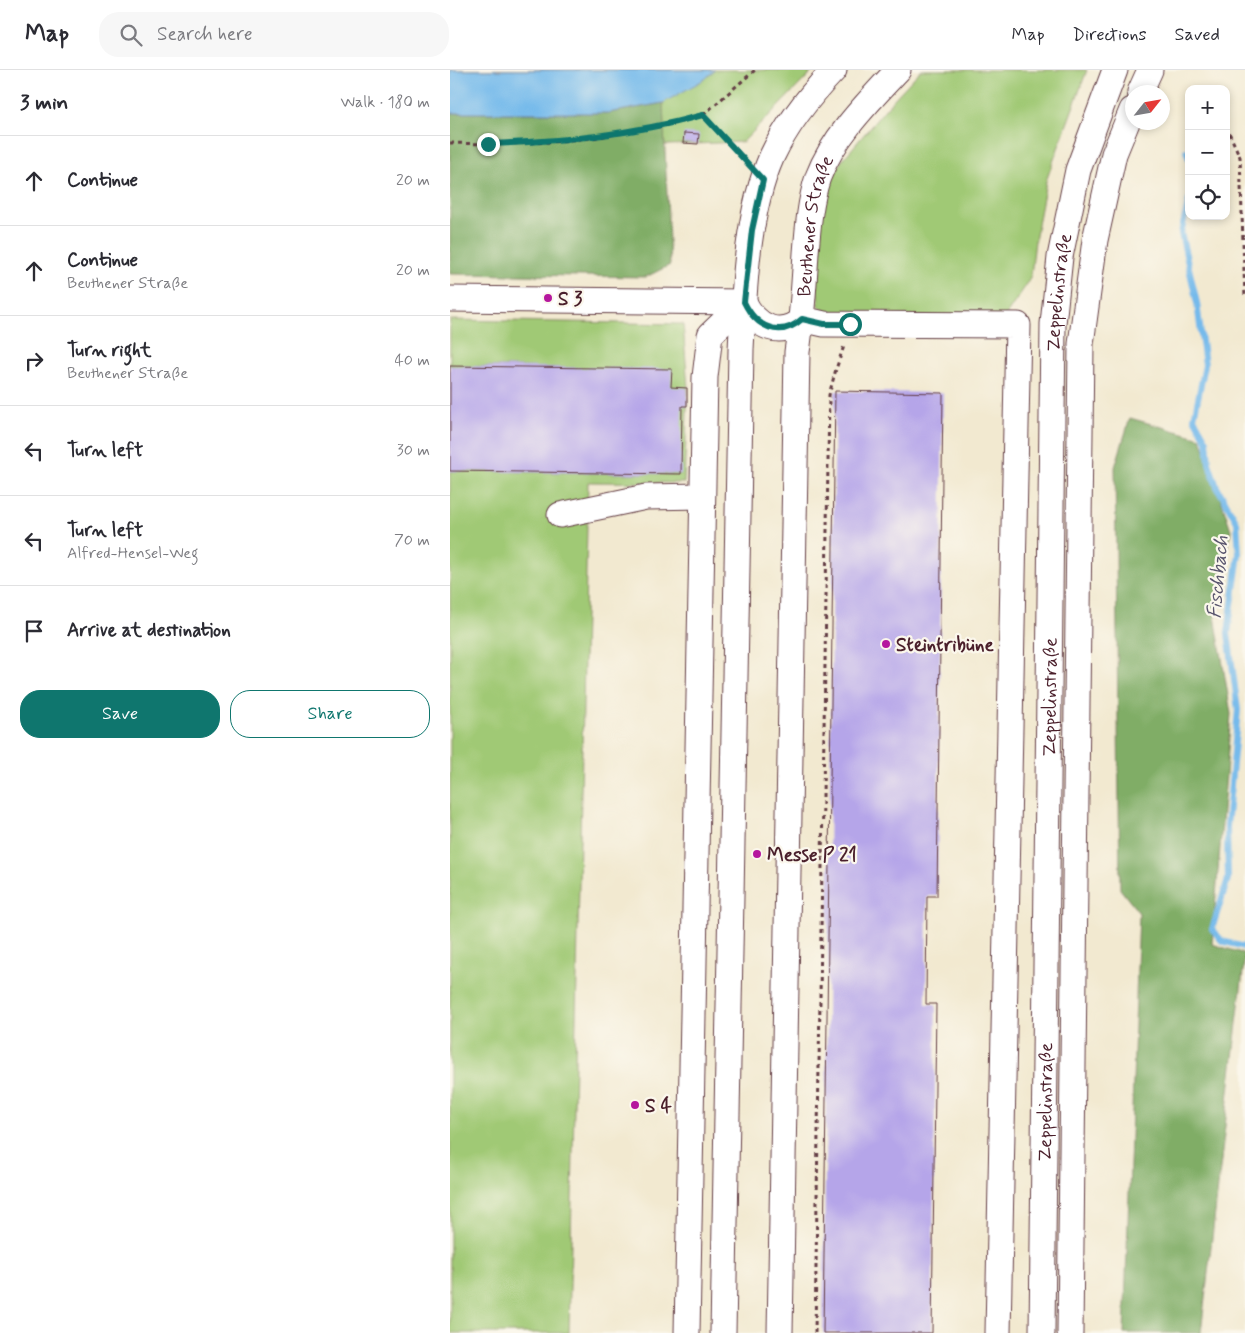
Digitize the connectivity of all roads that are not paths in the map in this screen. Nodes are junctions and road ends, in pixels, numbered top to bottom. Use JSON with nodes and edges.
{"nodes":[{"id":1,"x":834,"y":70,"type":"edge"},
{"id":2,"x":898,"y":70,"type":"edge"},
{"id":3,"x":1115,"y":70,"type":"edge"},
{"id":4,"x":1150,"y":70,"type":"edge"},
{"id":5,"x":1143,"y":85,"type":"edge"},
{"id":6,"x":1125,"y":127,"type":"edge"},
{"id":7,"x":450,"y":300,"type":"edge"},
{"id":8,"x":744,"y":302,"type":"junction"},
{"id":9,"x":802,"y":319,"type":"junction"},
{"id":10,"x":702,"y":496,"type":"junction"},
{"id":11,"x":560,"y":515,"type":"dead end"},
{"id":12,"x":687,"y":1333,"type":"edge"},
{"id":13,"x":722,"y":1333,"type":"edge"},
{"id":14,"x":780,"y":1333,"type":"edge"},
{"id":15,"x":998,"y":1333,"type":"edge"},
{"id":16,"x":1042,"y":1333,"type":"edge"},
{"id":17,"x":1070,"y":1333,"type":"edge"}],
"edges":[{"from":1,"to":8,"type":"street"},
{"from":2,"to":9,"type":"street","name":"Beuthener Straße"},
{"from":3,"to":16,"type":"street","name":"Zeppelinstraße"},
{"from":4,"to":5,"type":"street"},
{"from":6,"to":17,"type":"street","name":"Zeppelinstraße"},
{"from":7,"to":8,"type":"street"},
{"from":8,"to":9,"type":"street","name":"Beuthener Straße"},
{"from":8,"to":10,"type":"street"},
{"from":8,"to":13,"type":"street"},
{"from":9,"to":14,"type":"street"},
{"from":9,"to":15,"type":"street"},
{"from":10,"to":11,"type":"street"},
{"from":10,"to":12,"type":"street"}]}
